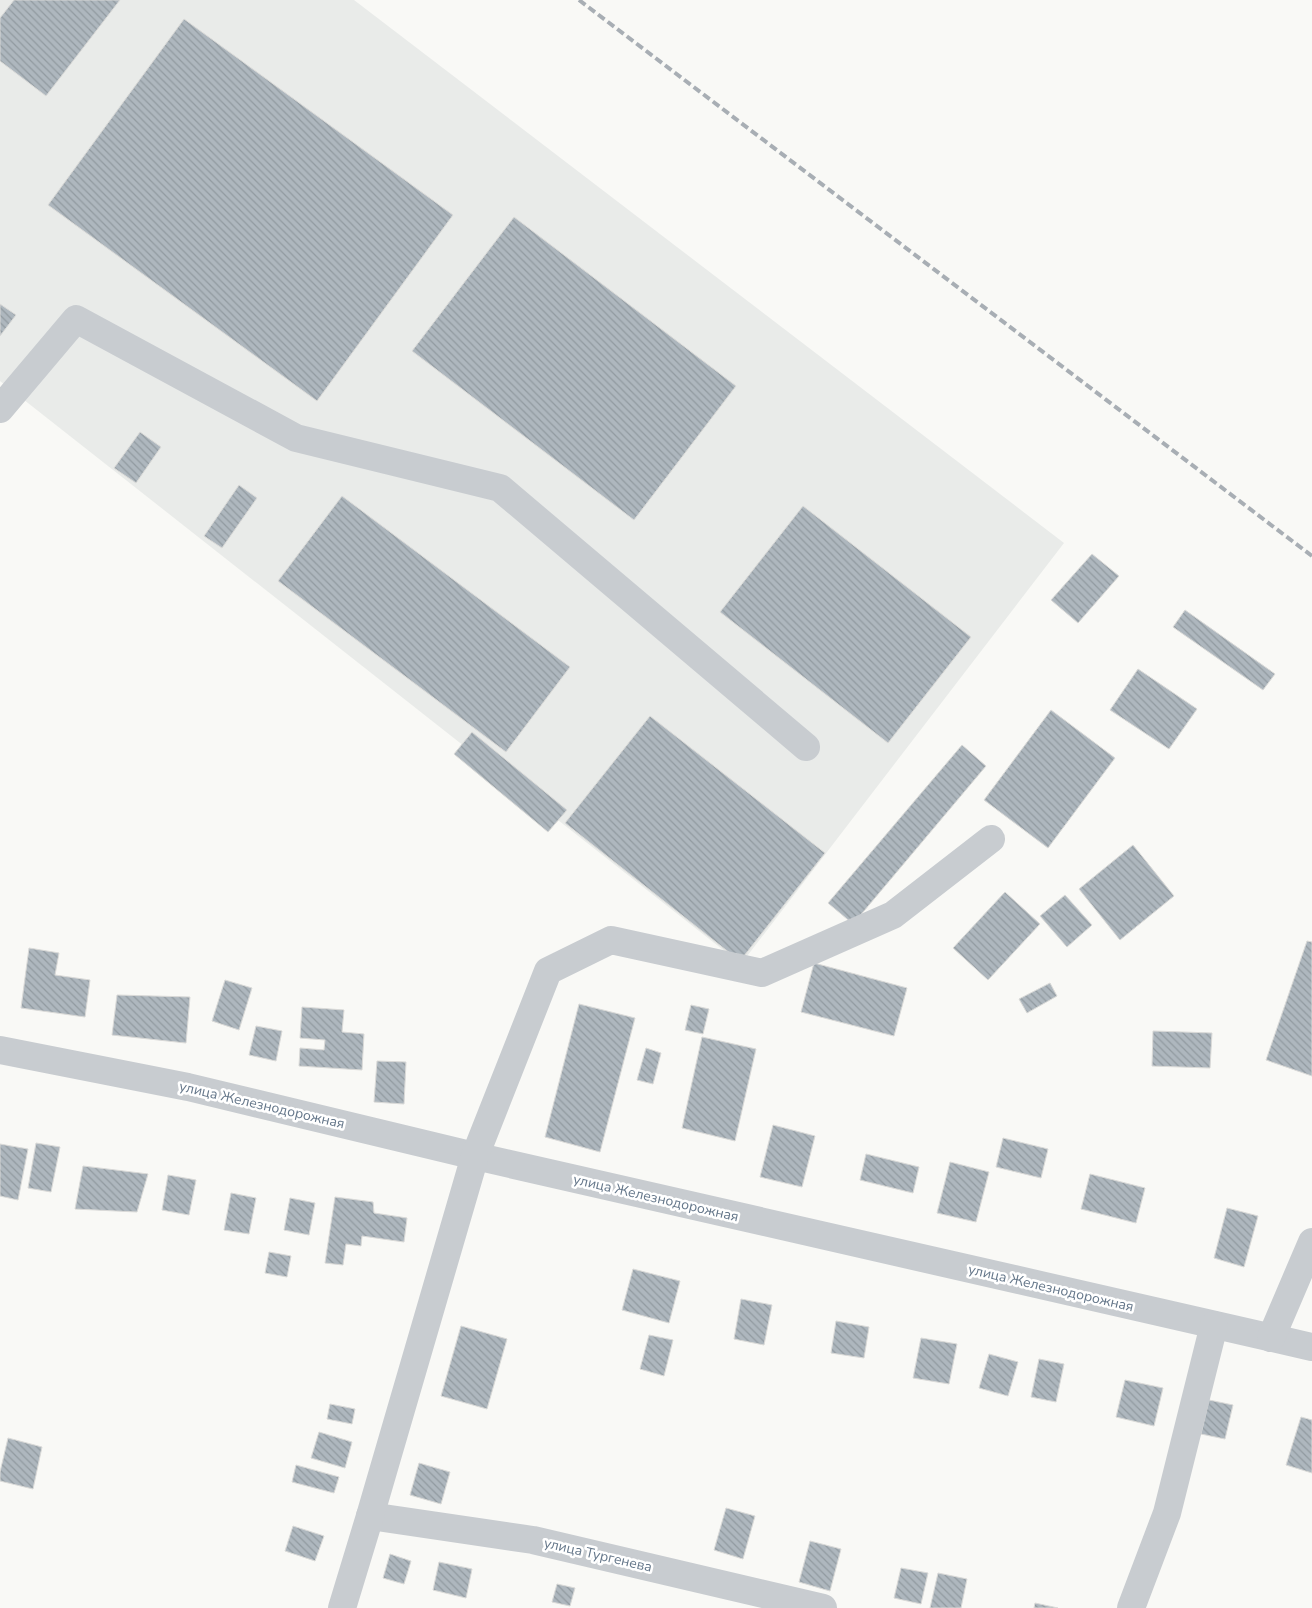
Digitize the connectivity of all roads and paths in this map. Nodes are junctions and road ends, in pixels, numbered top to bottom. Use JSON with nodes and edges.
{"nodes":[{"id":1,"x":0,"y":409,"type":"edge"},
{"id":2,"x":806,"y":747,"type":"dead end"},
{"id":3,"x":991,"y":839,"type":"dead end"},
{"id":4,"x":0,"y":1050,"type":"edge"},
{"id":5,"x":475,"y":1156,"type":"junction"},
{"id":6,"x":1312,"y":1242,"type":"edge"},
{"id":7,"x":1214,"y":1325,"type":"junction"},
{"id":8,"x":1271,"y":1338,"type":"junction"},
{"id":9,"x":1312,"y":1347,"type":"edge"},
{"id":10,"x":370,"y":1516,"type":"junction"},
{"id":11,"x":342,"y":1608,"type":"edge"},
{"id":12,"x":823,"y":1608,"type":"edge"},
{"id":13,"x":1131,"y":1608,"type":"edge"}],
"edges":[{"from":1,"to":2,"type":"street"},
{"from":3,"to":5,"type":"street"},
{"from":4,"to":5,"type":"street","name":"улица Железнодорожная"},
{"from":5,"to":7,"type":"street","name":"улица Железнодорожная"},
{"from":5,"to":10,"type":"street"},
{"from":6,"to":8,"type":"street"},
{"from":7,"to":8,"type":"street","name":"улица Железнодорожная"},
{"from":7,"to":13,"type":"street"},
{"from":8,"to":9,"type":"street","name":"улица Железнодорожная"},
{"from":10,"to":11,"type":"street"},
{"from":10,"to":12,"type":"street","name":"улица Тургенева"}]}
